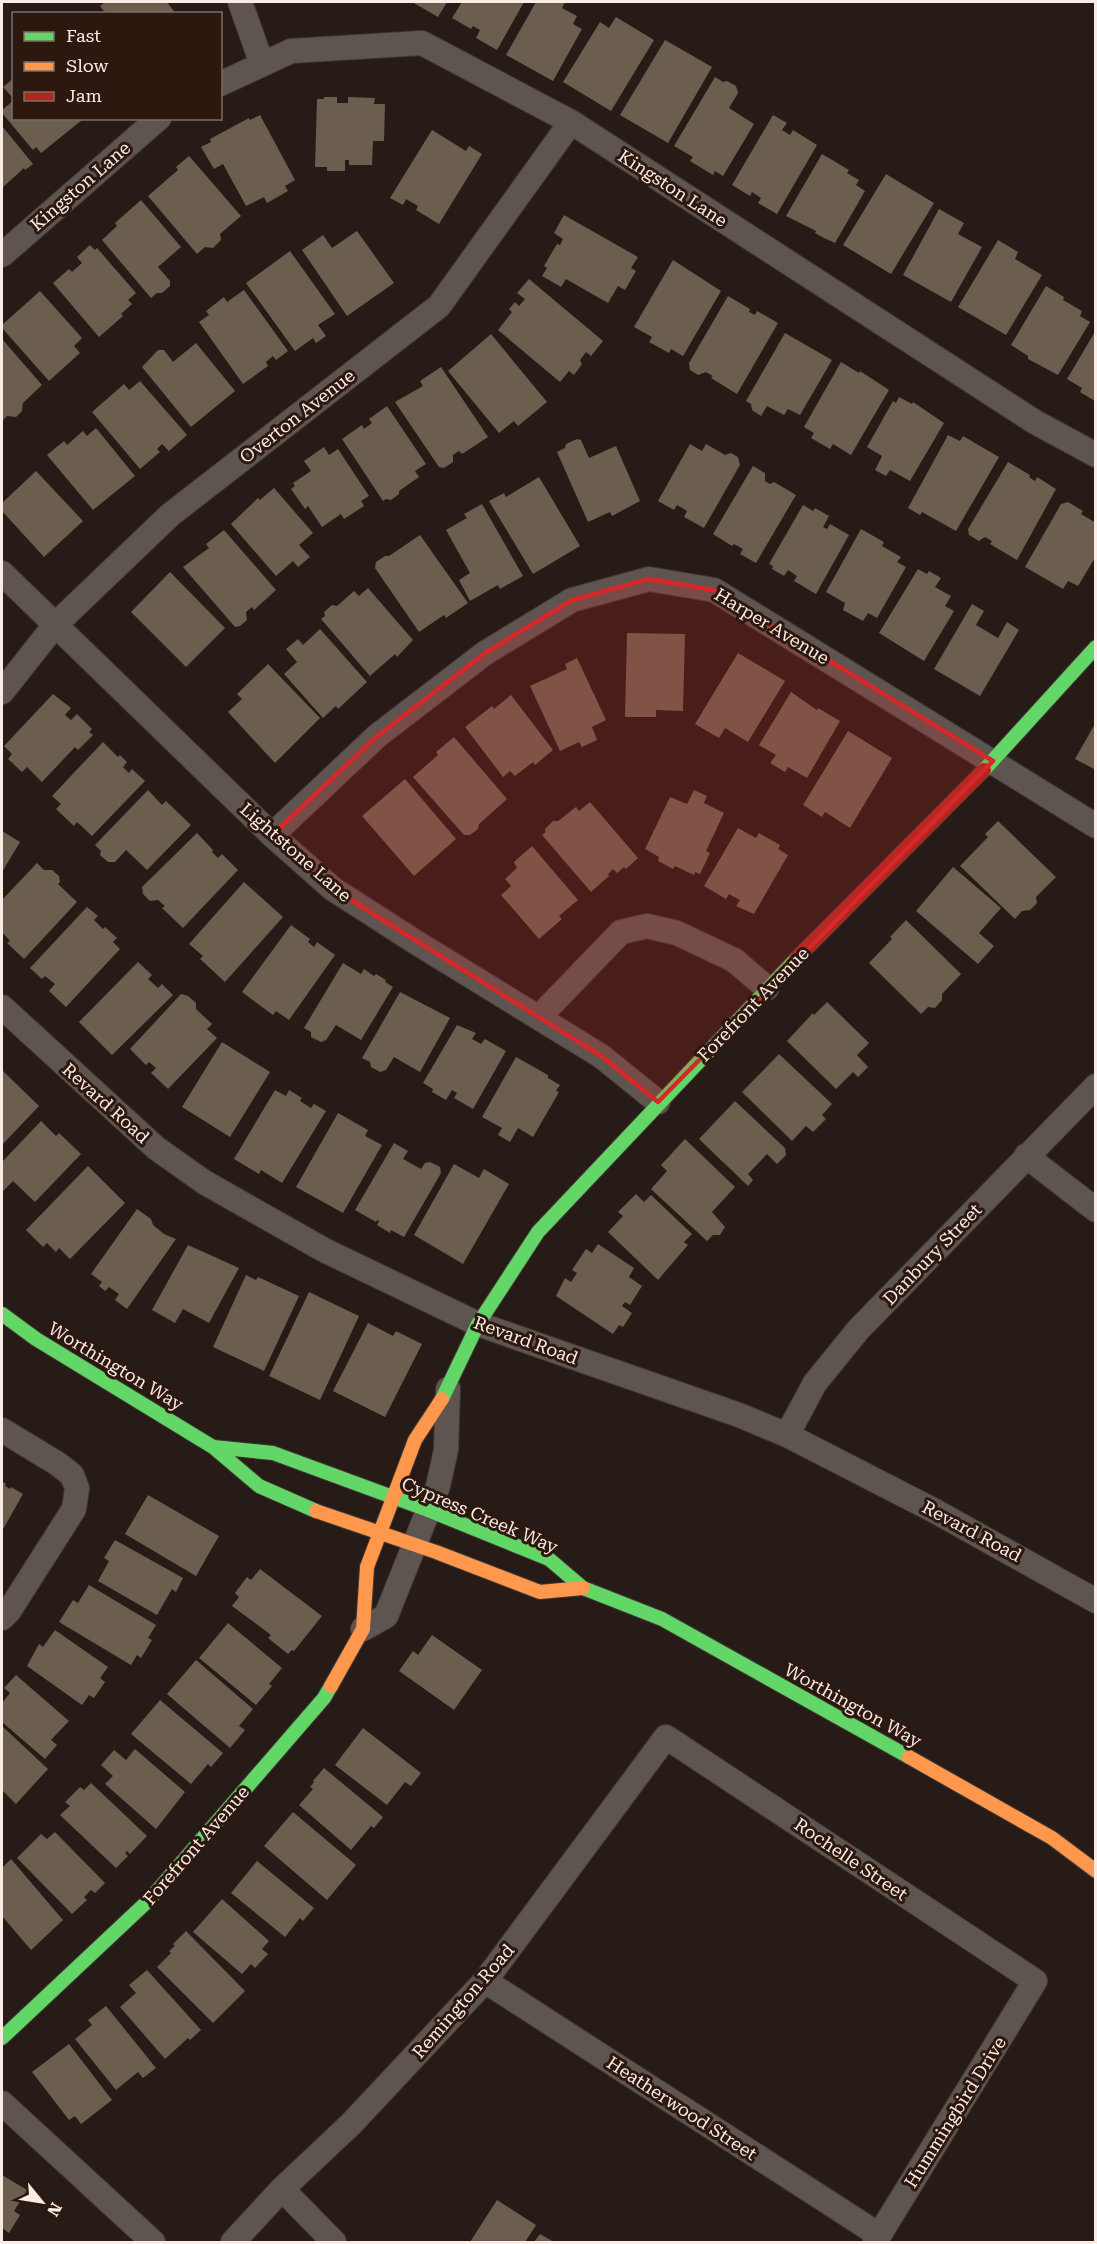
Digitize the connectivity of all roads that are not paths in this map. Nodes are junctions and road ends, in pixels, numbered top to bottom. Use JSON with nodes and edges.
{"nodes":[{"id":1,"x":240,"y":2,"type":"edge"},
{"id":2,"x":262,"y":64,"type":"junction"},
{"id":3,"x":222,"y":83,"type":"edge"},
{"id":4,"x":157,"y":120,"type":"edge"},
{"id":5,"x":571,"y":122,"type":"junction"},
{"id":6,"x":2,"y":255,"type":"edge"},
{"id":7,"x":1095,"y":455,"type":"edge"},
{"id":8,"x":2,"y":573,"type":"edge"},
{"id":9,"x":55,"y":625,"type":"junction"},
{"id":10,"x":1095,"y":647,"type":"edge"},
{"id":11,"x":2,"y":692,"type":"edge"},
{"id":12,"x":993,"y":761,"type":"junction"},
{"id":13,"x":1095,"y":826,"type":"edge"},
{"id":14,"x":272,"y":835,"type":"junction"},
{"id":15,"x":767,"y":988,"type":"junction"},
{"id":16,"x":2,"y":1007,"type":"edge"},
{"id":17,"x":539,"y":1017,"type":"junction"},
{"id":18,"x":1095,"y":1086,"type":"edge"},
{"id":19,"x":658,"y":1102,"type":"junction"},
{"id":20,"x":1026,"y":1156,"type":"junction"},
{"id":21,"x":1095,"y":1210,"type":"edge"},
{"id":22,"x":2,"y":1314,"type":"edge"},
{"id":23,"x":478,"y":1324,"type":"junction"},
{"id":24,"x":448,"y":1389,"type":"junction"},
{"id":25,"x":2,"y":1430,"type":"edge"},
{"id":26,"x":787,"y":1435,"type":"junction"},
{"id":27,"x":213,"y":1447,"type":"junction"},
{"id":28,"x":393,"y":1498,"type":"junction"},
{"id":29,"x":428,"y":1510,"type":"junction"},
{"id":30,"x":380,"y":1533,"type":"junction"},
{"id":31,"x":414,"y":1545,"type":"junction"},
{"id":32,"x":583,"y":1588,"type":"junction"},
{"id":33,"x":1095,"y":1601,"type":"edge"},
{"id":34,"x":2,"y":1618,"type":"edge"},
{"id":35,"x":363,"y":1629,"type":"junction"},
{"id":36,"x":666,"y":1737,"type":"joint"},
{"id":37,"x":1095,"y":1871,"type":"edge"},
{"id":38,"x":485,"y":1982,"type":"junction"},
{"id":39,"x":1035,"y":1982,"type":"joint"},
{"id":40,"x":2,"y":2038,"type":"edge"},
{"id":41,"x":2,"y":2103,"type":"edge"},
{"id":42,"x":282,"y":2188,"type":"junction"},
{"id":43,"x":877,"y":2239,"type":"edge"},
{"id":44,"x":153,"y":2242,"type":"edge"},
{"id":45,"x":232,"y":2242,"type":"edge"},
{"id":46,"x":334,"y":2242,"type":"edge"}],
"edges":[{"from":1,"to":2,"type":"street"},
{"from":2,"to":3,"type":"street","name":"Kingston Lane"},
{"from":2,"to":5,"type":"street","name":"Kingston Lane"},
{"from":4,"to":6,"type":"street","name":"Kingston Lane"},
{"from":5,"to":7,"type":"street","name":"Kingston Lane"},
{"from":5,"to":9,"type":"street","name":"Overton Avenue"},
{"from":8,"to":9,"type":"street","name":"Lightstone Lane"},
{"from":9,"to":11,"type":"street","name":"Overton Avenue"},
{"from":9,"to":14,"type":"street","name":"Lightstone Lane"},
{"from":10,"to":12,"type":"street","name":"Forefront Avenue"},
{"from":12,"to":13,"type":"street","name":"Harper Avenue"},
{"from":12,"to":14,"type":"street","name":"Harper Avenue"},
{"from":12,"to":15,"type":"street","name":"Forefront Avenue"},
{"from":14,"to":17,"type":"street","name":"Lightstone Lane"},
{"from":15,"to":17,"type":"street"},
{"from":15,"to":19,"type":"street","name":"Forefront Avenue"},
{"from":16,"to":23,"type":"street","name":"Revard Road"},
{"from":17,"to":19,"type":"street","name":"Lightstone Lane"},
{"from":18,"to":20,"type":"street","name":"Danbury Street"},
{"from":19,"to":23,"type":"street","name":"Forefront Avenue"},
{"from":20,"to":21,"type":"street"},
{"from":20,"to":26,"type":"street","name":"Danbury Street"},
{"from":22,"to":27,"type":"street","name":"Worthington Way"},
{"from":23,"to":24,"type":"street","name":"Forefront Avenue"},
{"from":23,"to":26,"type":"street","name":"Revard Road"},
{"from":24,"to":28,"type":"street","name":"Forefront Avenue"},
{"from":24,"to":29,"type":"street","name":"Forefront Avenue"},
{"from":25,"to":34,"type":"street"},
{"from":26,"to":33,"type":"street","name":"Revard Road"},
{"from":27,"to":28,"type":"street","name":"Cypress Creek Way"},
{"from":27,"to":30,"type":"street"},
{"from":28,"to":29,"type":"street","name":"Cypress Creek Way"},
{"from":28,"to":30,"type":"street","name":"Forefront Avenue"},
{"from":29,"to":31,"type":"street","name":"Forefront Avenue"},
{"from":29,"to":32,"type":"street","name":"Cypress Creek Way"},
{"from":30,"to":31,"type":"street"},
{"from":30,"to":35,"type":"street","name":"Forefront Avenue"},
{"from":31,"to":32,"type":"street"},
{"from":31,"to":35,"type":"street","name":"Forefront Avenue"},
{"from":32,"to":37,"type":"street","name":"Worthington Way"},
{"from":35,"to":40,"type":"street","name":"Forefront Avenue"},
{"from":36,"to":38,"type":"street","name":"Remington Road"},
{"from":36,"to":39,"type":"street","name":"Rochelle Street"},
{"from":38,"to":42,"type":"street","name":"Remington Road"},
{"from":38,"to":43,"type":"street","name":"Heatherwood Street"},
{"from":39,"to":43,"type":"street","name":"Hummingbird Drive"},
{"from":41,"to":44,"type":"street"},
{"from":42,"to":45,"type":"street","name":"Remington Road"},
{"from":42,"to":46,"type":"street"}]}
